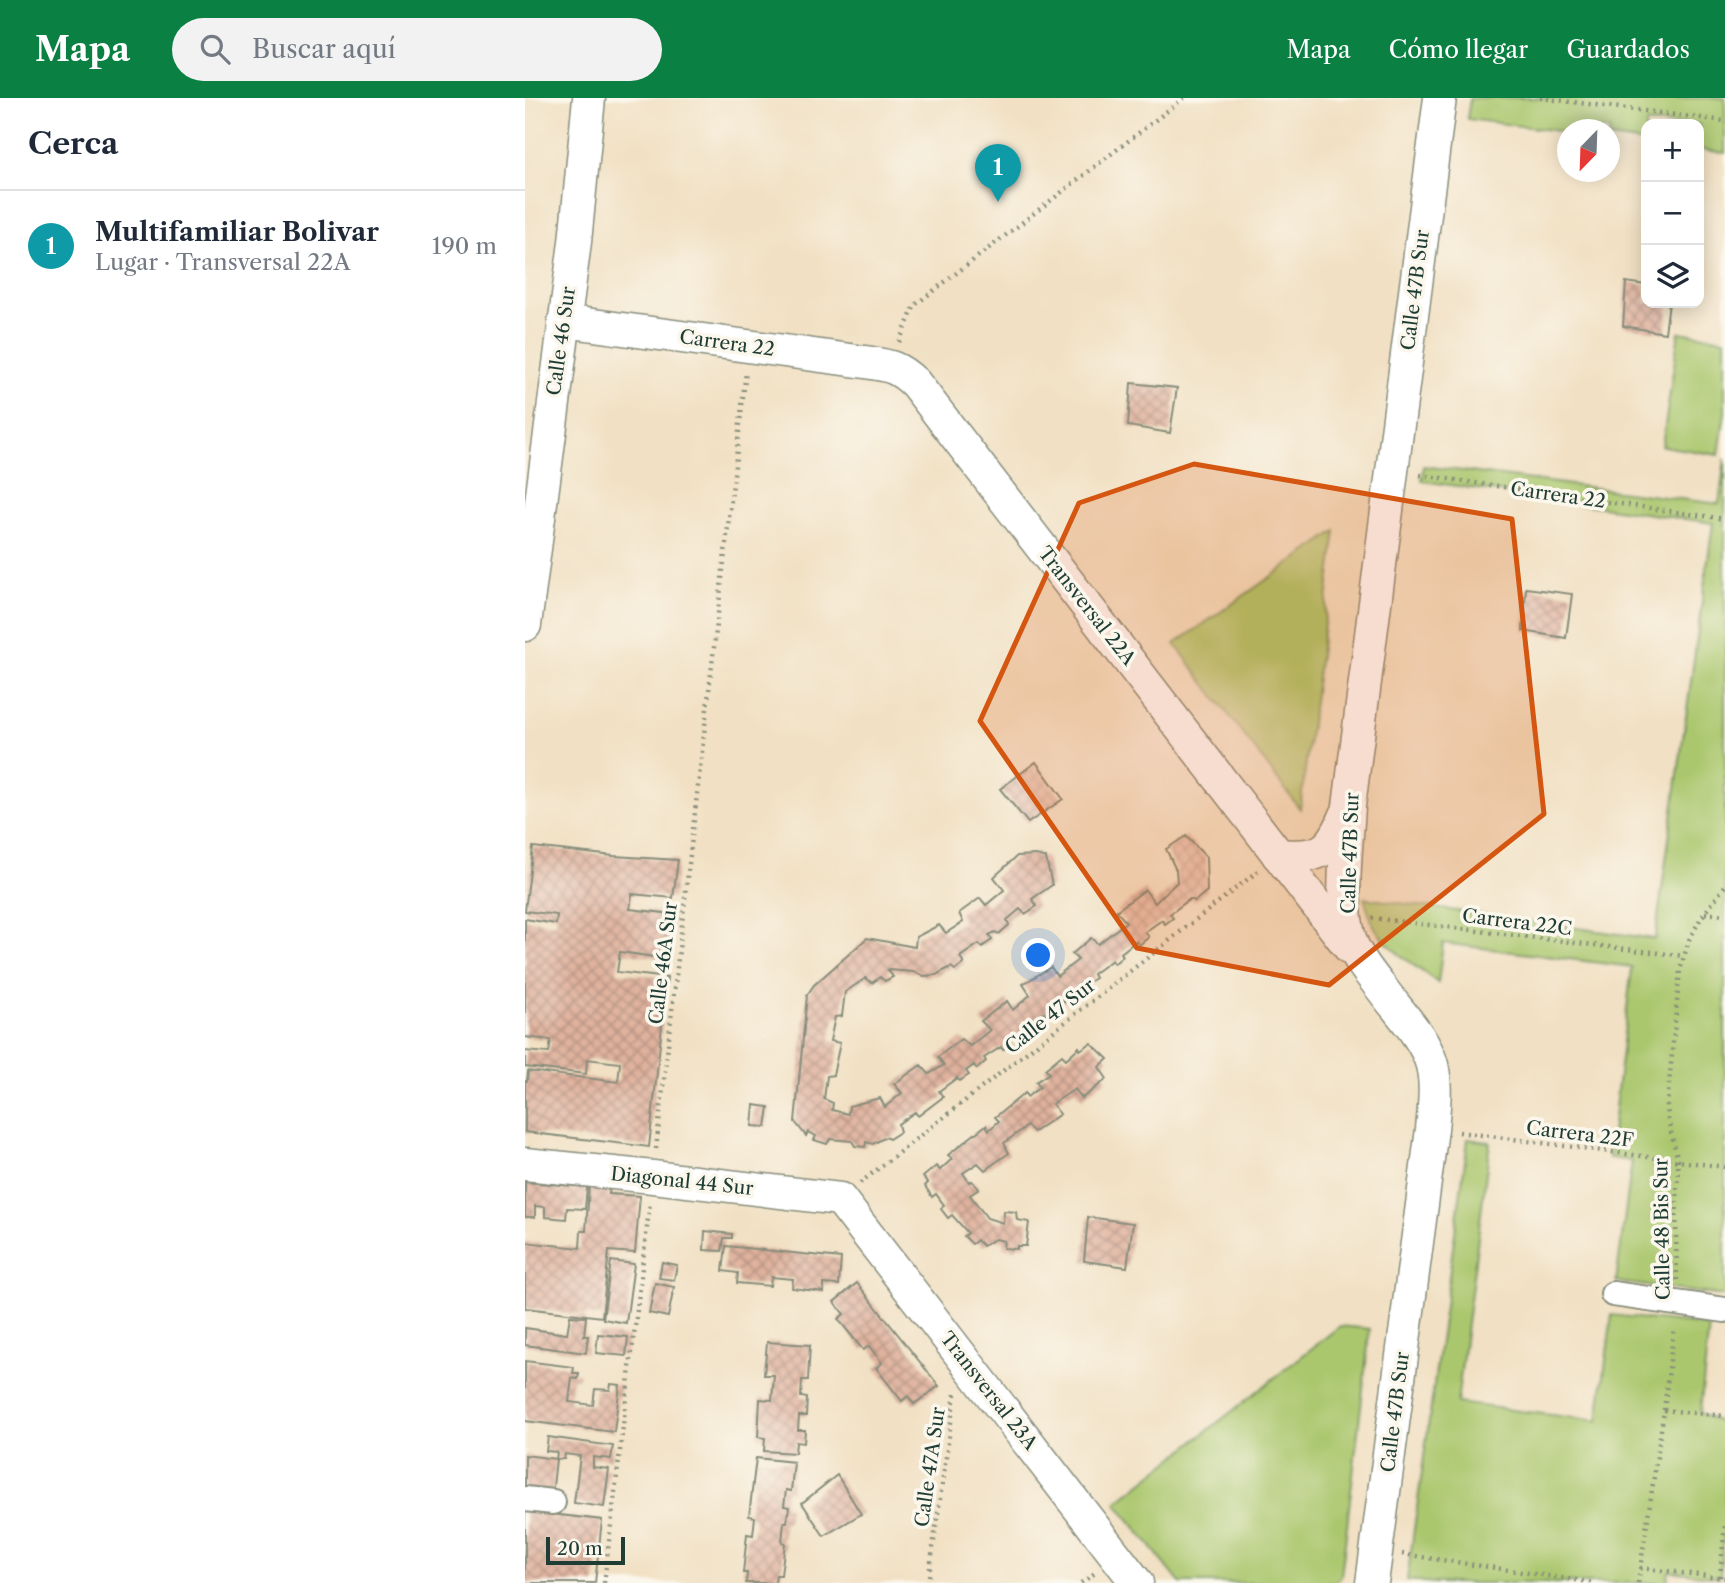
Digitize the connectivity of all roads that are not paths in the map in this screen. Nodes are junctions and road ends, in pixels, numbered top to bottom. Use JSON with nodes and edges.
{"nodes":[{"id":1,"x":589,"y":98,"type":"edge"},
{"id":2,"x":1440,"y":98,"type":"edge"},
{"id":3,"x":564,"y":321,"type":"junction"},
{"id":4,"x":889,"y":366,"type":"joint"},
{"id":5,"x":529,"y":539,"type":"edge"},
{"id":6,"x":525,"y":625,"type":"edge"},
{"id":7,"x":1349,"y":806,"type":"junction"},
{"id":8,"x":1278,"y":855,"type":"junction"},
{"id":9,"x":1361,"y":963,"type":"junction"},
{"id":10,"x":525,"y":1164,"type":"edge"},
{"id":11,"x":840,"y":1199,"type":"joint"},
{"id":12,"x":1613,"y":1294,"type":"dead end"},
{"id":13,"x":1725,"y":1310,"type":"edge"},
{"id":14,"x":525,"y":1499,"type":"edge"},
{"id":15,"x":553,"y":1502,"type":"dead end"},
{"id":16,"x":1137,"y":1583,"type":"edge"},
{"id":17,"x":1372,"y":1583,"type":"edge"}],
"edges":[{"from":1,"to":3,"type":"street","name":"Calle 46 Sur"},
{"from":2,"to":7,"type":"street","name":"Calle 47B Sur"},
{"from":3,"to":4,"type":"street","name":"Carrera 22"},
{"from":3,"to":5,"type":"street","name":"Calle 46 Sur"},
{"from":4,"to":8,"type":"street","name":"Transversal 22A"},
{"from":5,"to":6,"type":"street","name":"Calle 46 Sur"},
{"from":7,"to":8,"type":"street"},
{"from":7,"to":9,"type":"street","name":"Calle 47B Sur"},
{"from":8,"to":9,"type":"street","name":"Transversal 22A"},
{"from":9,"to":17,"type":"street","name":"Calle 47B Sur"},
{"from":10,"to":11,"type":"street","name":"Diagonal 44 Sur"},
{"from":11,"to":16,"type":"street","name":"Transversal 23A"},
{"from":12,"to":13,"type":"street"},
{"from":14,"to":15,"type":"street"}]}
